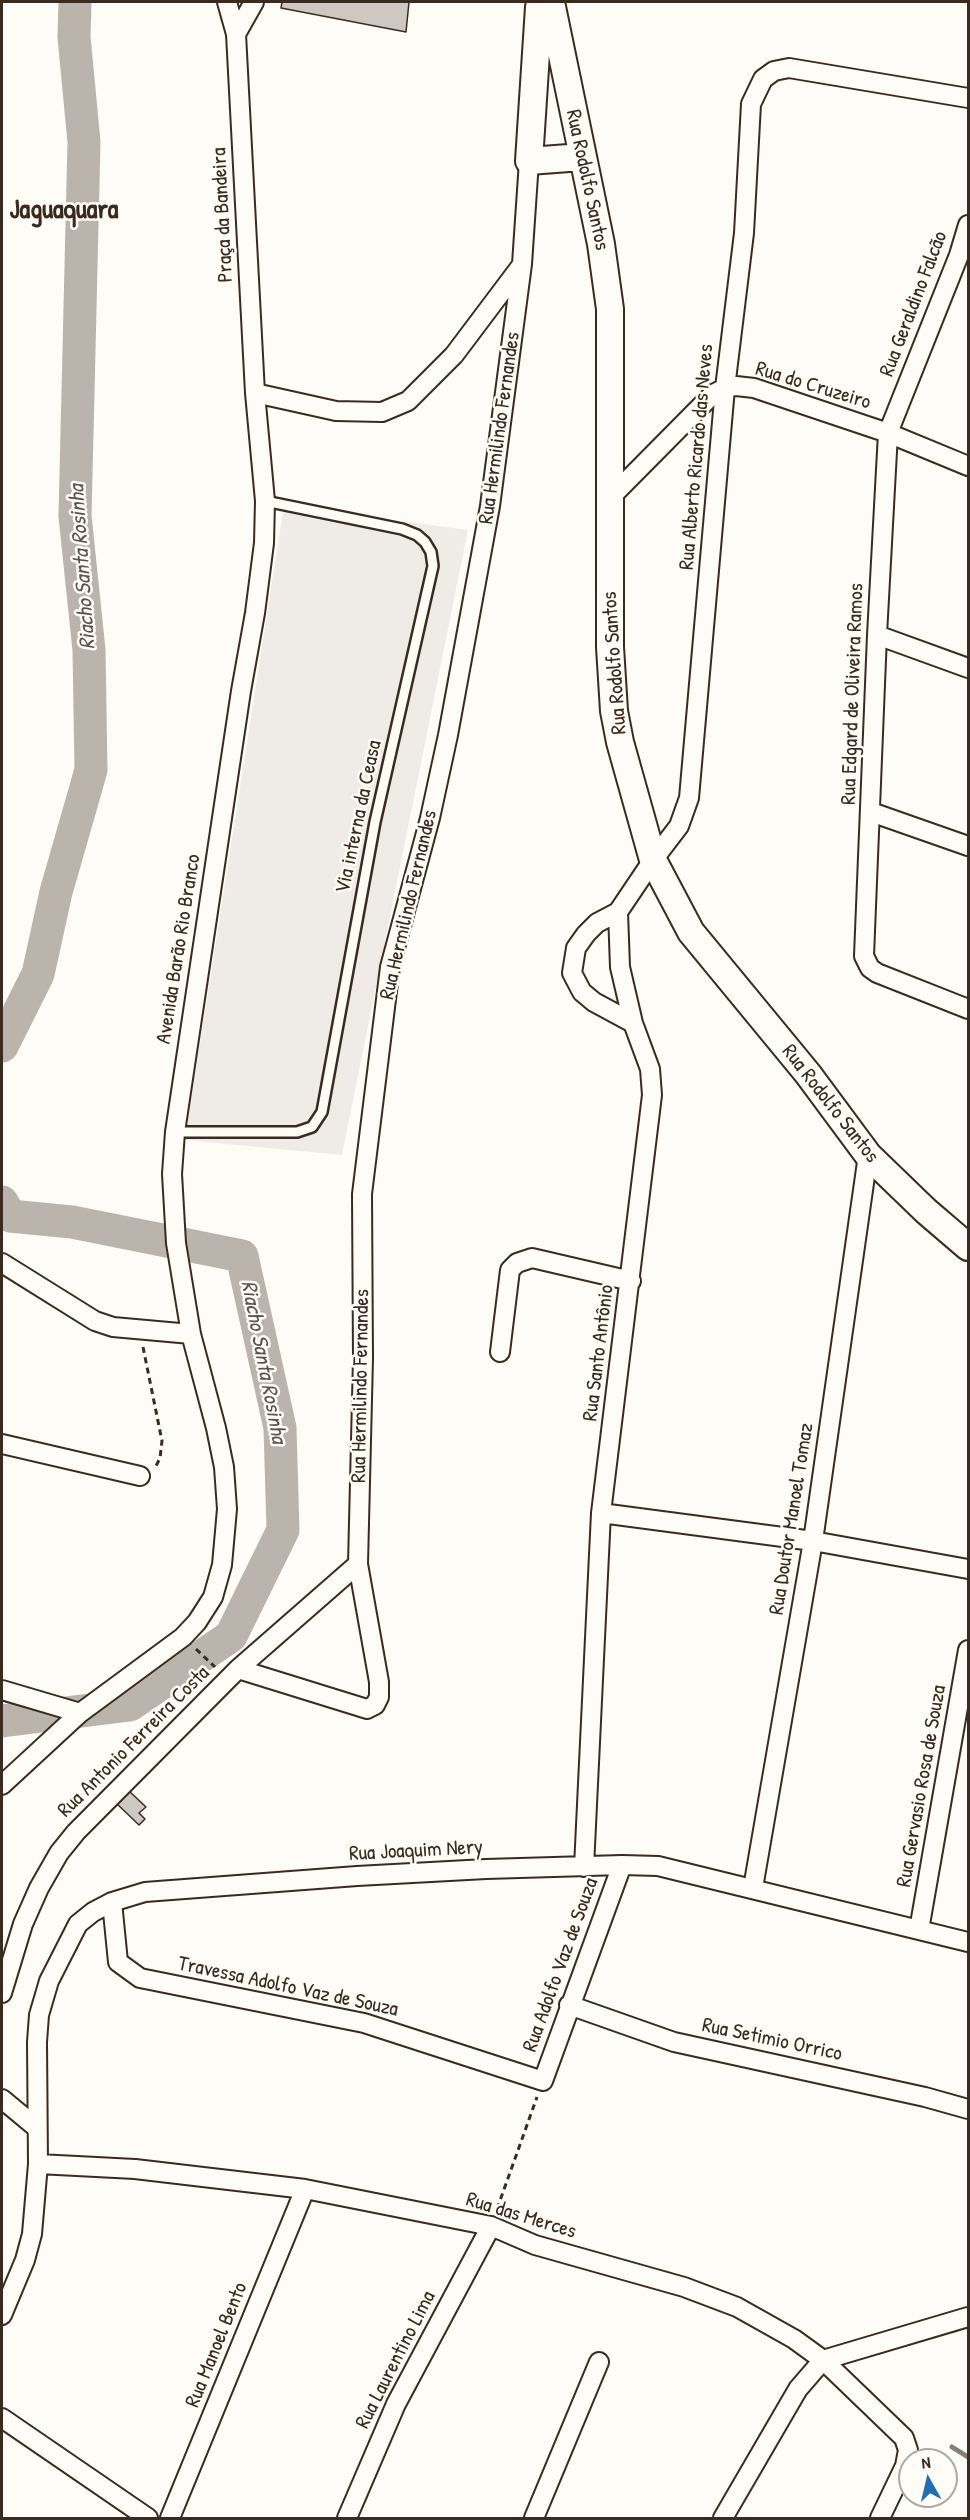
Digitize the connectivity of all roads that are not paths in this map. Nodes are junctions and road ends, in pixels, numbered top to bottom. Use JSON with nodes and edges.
{"nodes":[{"id":1,"x":227,"y":2,"type":"edge"},
{"id":2,"x":234,"y":2,"type":"edge"},
{"id":3,"x":254,"y":2,"type":"edge"},
{"id":4,"x":543,"y":2,"type":"edge"},
{"id":5,"x":551,"y":2,"type":"edge"},
{"id":6,"x":236,"y":34,"type":"junction"},
{"id":7,"x":969,"y":98,"type":"edge"},
{"id":8,"x":582,"y":157,"type":"junction"},
{"id":9,"x":529,"y":161,"type":"junction"},
{"id":10,"x":969,"y":225,"type":"edge"},
{"id":11,"x":522,"y":264,"type":"junction"},
{"id":12,"x":725,"y":388,"type":"junction"},
{"id":13,"x":255,"y":393,"type":"junction"},
{"id":14,"x":888,"y":433,"type":"junction"},
{"id":15,"x":969,"y":466,"type":"edge"},
{"id":16,"x":609,"y":499,"type":"junction"},
{"id":17,"x":265,"y":501,"type":"junction"},
{"id":18,"x":877,"y":635,"type":"junction"},
{"id":19,"x":969,"y":668,"type":"edge"},
{"id":20,"x":871,"y":812,"type":"junction"},
{"id":21,"x":969,"y":846,"type":"edge"},
{"id":22,"x":652,"y":860,"type":"junction"},
{"id":23,"x":618,"y":912,"type":"junction"},
{"id":24,"x":969,"y":1009,"type":"edge"},
{"id":25,"x":633,"y":1023,"type":"junction"},
{"id":26,"x":174,"y":1132,"type":"junction"},
{"id":27,"x":868,"y":1155,"type":"junction"},
{"id":28,"x":969,"y":1246,"type":"edge"},
{"id":29,"x":2,"y":1263,"type":"edge"},
{"id":30,"x":631,"y":1281,"type":"junction"},
{"id":31,"x":191,"y":1334,"type":"junction"},
{"id":32,"x":500,"y":1352,"type":"dead end"},
{"id":33,"x":2,"y":1444,"type":"edge"},
{"id":34,"x":140,"y":1476,"type":"road end"},
{"id":35,"x":601,"y":1513,"type":"junction"},
{"id":36,"x":813,"y":1541,"type":"junction"},
{"id":37,"x":358,"y":1564,"type":"junction"},
{"id":38,"x":969,"y":1569,"type":"edge"},
{"id":39,"x":969,"y":1650,"type":"edge"},
{"id":40,"x":238,"y":1669,"type":"junction"},
{"id":41,"x":2,"y":1690,"type":"edge"},
{"id":42,"x":80,"y":1713,"type":"junction"},
{"id":43,"x":2,"y":1785,"type":"edge"},
{"id":44,"x":622,"y":1865,"type":"junction"},
{"id":45,"x":584,"y":1867,"type":"junction"},
{"id":46,"x":753,"y":1888,"type":"junction"},
{"id":47,"x":112,"y":1902,"type":"junction"},
{"id":48,"x":919,"y":1930,"type":"junction"},
{"id":49,"x":969,"y":1942,"type":"edge"},
{"id":50,"x":2,"y":1993,"type":"edge"},
{"id":51,"x":569,"y":2005,"type":"junction"},
{"id":52,"x":543,"y":2081,"type":"joint"},
{"id":53,"x":2,"y":2099,"type":"edge"},
{"id":54,"x":969,"y":2109,"type":"edge"},
{"id":55,"x":37,"y":2128,"type":"junction"},
{"id":56,"x":38,"y":2164,"type":"junction"},
{"id":57,"x":305,"y":2189,"type":"junction"},
{"id":58,"x":491,"y":2226,"type":"junction"},
{"id":59,"x":2,"y":2315,"type":"edge"},
{"id":60,"x":969,"y":2317,"type":"edge"},
{"id":61,"x":823,"y":2360,"type":"junction"},
{"id":62,"x":599,"y":2362,"type":"dead end"},
{"id":63,"x":2,"y":2418,"type":"edge"},
{"id":64,"x":148,"y":2518,"type":"edge"},
{"id":65,"x":170,"y":2518,"type":"edge"},
{"id":66,"x":346,"y":2518,"type":"edge"},
{"id":67,"x":534,"y":2518,"type":"edge"},
{"id":68,"x":723,"y":2518,"type":"edge"},
{"id":69,"x":880,"y":2518,"type":"edge"}],
"edges":[{"from":1,"to":6,"type":"street","name":"Praça da Bandeira"},
{"from":2,"to":3,"type":"street"},
{"from":3,"to":6,"type":"street"},
{"from":4,"to":9,"type":"main road","name":"Rua Hermilindo Fernandes"},
{"from":5,"to":8,"type":"main road","name":"Rua Rodolfo Santos"},
{"from":6,"to":13,"type":"street","name":"Praça da Bandeira"},
{"from":7,"to":12,"type":"street","name":"Rua Alberto Ricardo das Neves"},
{"from":8,"to":9,"type":"main road"},
{"from":8,"to":16,"type":"main road","name":"Rua Rodolfo Santos"},
{"from":9,"to":11,"type":"street","name":"Rua Hermilindo Fernandes"},
{"from":10,"to":14,"type":"street","name":"Rua Geraldino Falcão"},
{"from":11,"to":13,"type":"street"},
{"from":11,"to":37,"type":"street","name":"Rua Hermilindo Fernandes"},
{"from":12,"to":14,"type":"street","name":"Rua do Cruzeiro"},
{"from":12,"to":16,"type":"street","name":"Rua do Cruzeiro"},
{"from":12,"to":22,"type":"street","name":"Rua Alberto Ricardo das Neves"},
{"from":13,"to":17,"type":"street","name":"Avenida Barão Rio Branco"},
{"from":14,"to":15,"type":"street","name":"Rua do Cruzeiro"},
{"from":14,"to":18,"type":"street","name":"Rua Edgard de Oliveira Ramos"},
{"from":16,"to":22,"type":"main road","name":"Rua Rodolfo Santos"},
{"from":17,"to":26,"type":"street","name":"Avenida Barão Rio Branco"},
{"from":17,"to":26,"type":"lane","name":"Via interna da Ceasa"},
{"from":18,"to":19,"type":"street"},
{"from":18,"to":20,"type":"street","name":"Rua Edgard de Oliveira Ramos"},
{"from":20,"to":21,"type":"street"},
{"from":20,"to":24,"type":"street","name":"Rua Edgard de Oliveira Ramos"},
{"from":22,"to":23,"type":"street"},
{"from":22,"to":27,"type":"main road","name":"Rua Rodolfo Santos"},
{"from":23,"to":25,"type":"street","name":"Rua Santo Antônio"},
{"from":23,"to":25,"type":"street"},
{"from":25,"to":30,"type":"street","name":"Rua Santo Antônio"},
{"from":26,"to":31,"type":"street","name":"Avenida Barão Rio Branco"},
{"from":27,"to":28,"type":"main road","name":"Rua Rodolfo Santos"},
{"from":27,"to":36,"type":"street","name":"Rua Doutor Manoel Tomaz"},
{"from":29,"to":31,"type":"street"},
{"from":30,"to":32,"type":"street"},
{"from":30,"to":35,"type":"street","name":"Rua Santo Antônio"},
{"from":31,"to":42,"type":"street","name":"Avenida Barão Rio Branco"},
{"from":33,"to":34,"type":"street"},
{"from":35,"to":36,"type":"street"},
{"from":35,"to":45,"type":"street","name":"Rua Santo Antônio"},
{"from":36,"to":38,"type":"street"},
{"from":36,"to":46,"type":"street","name":"Rua Doutor Manoel Tomaz"},
{"from":37,"to":40,"type":"street","name":"Rua Antonio Ferreira Costa"},
{"from":37,"to":40,"type":"street","name":"Rua Hermilindo Fernandes"},
{"from":39,"to":48,"type":"street","name":"Rua Gervasio Rosa de Souza"},
{"from":40,"to":50,"type":"street","name":"Rua Antonio Ferreira Costa"},
{"from":41,"to":42,"type":"street"},
{"from":42,"to":43,"type":"street","name":"Avenida Barão Rio Branco"},
{"from":44,"to":45,"type":"street","name":"Rua Joaquim Nery"},
{"from":44,"to":46,"type":"street","name":"Rua Joaquim Nery"},
{"from":44,"to":51,"type":"street","name":"Rua Adolfo Vaz de Souza"},
{"from":45,"to":47,"type":"street","name":"Rua Joaquim Nery"},
{"from":46,"to":48,"type":"street","name":"Rua Joaquim Nery"},
{"from":47,"to":52,"type":"street","name":"Travessa Adolfo Vaz de Souza"},
{"from":47,"to":55,"type":"street","name":"Rua Joaquim Nery"},
{"from":48,"to":49,"type":"street","name":"Rua Joaquim Nery"},
{"from":51,"to":52,"type":"street","name":"Rua Adolfo Vaz de Souza"},
{"from":51,"to":54,"type":"street","name":"Rua Setimio Orrico"},
{"from":53,"to":55,"type":"street"},
{"from":55,"to":56,"type":"street","name":"Rua Joaquim Nery"},
{"from":56,"to":57,"type":"street","name":"Rua das Merces"},
{"from":56,"to":59,"type":"street","name":"Rua Joaquim Nery"},
{"from":57,"to":58,"type":"street","name":"Rua das Merces"},
{"from":57,"to":65,"type":"street","name":"Rua Manoel Bento"},
{"from":58,"to":61,"type":"street","name":"Rua das Merces"},
{"from":58,"to":66,"type":"street","name":"Rua Laurentino Lima"},
{"from":60,"to":61,"type":"street"},
{"from":61,"to":68,"type":"street"},
{"from":61,"to":69,"type":"street","name":"Rua das Merces"},
{"from":62,"to":67,"type":"street"},
{"from":63,"to":64,"type":"street"}]}
